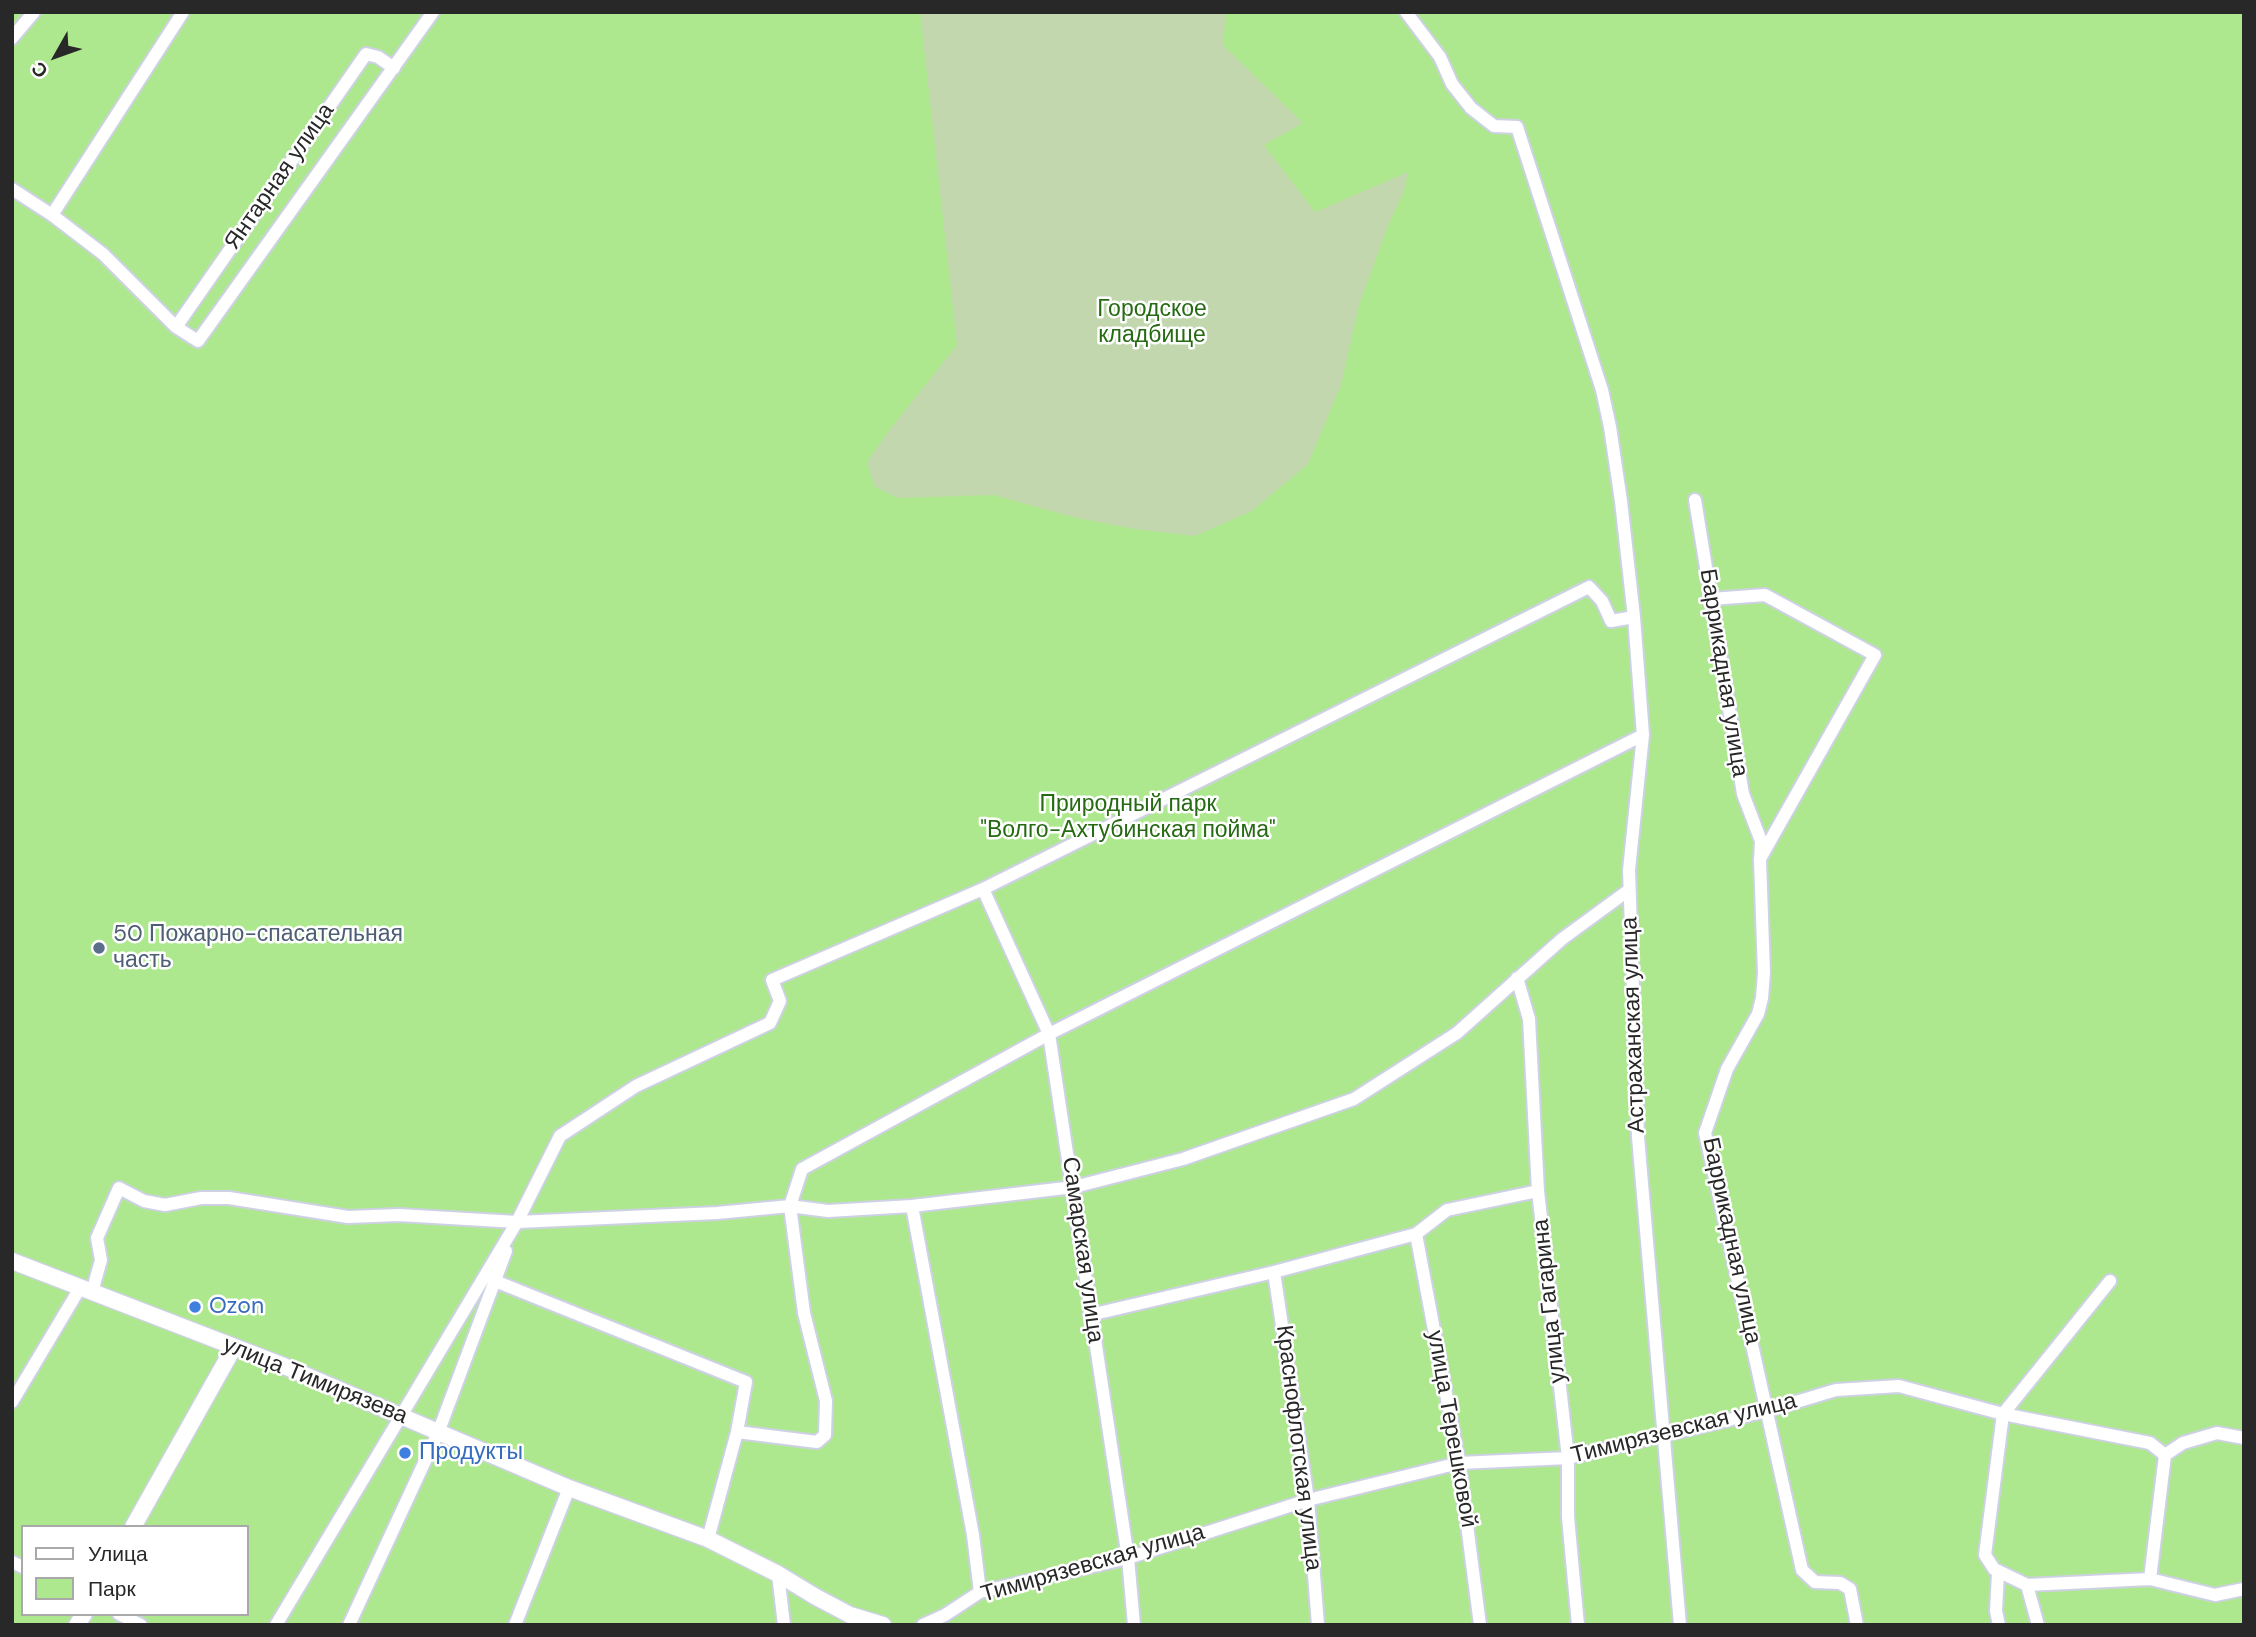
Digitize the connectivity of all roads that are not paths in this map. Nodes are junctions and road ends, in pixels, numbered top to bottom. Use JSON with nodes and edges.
{"nodes":[{"id":1,"x":34,"y":12,"type":"edge"},
{"id":2,"x":184,"y":12,"type":"edge"},
{"id":3,"x":433,"y":12,"type":"edge"},
{"id":4,"x":1406,"y":12,"type":"edge"},
{"id":5,"x":12,"y":38,"type":"edge"},
{"id":6,"x":394,"y":68,"type":"junction"},
{"id":7,"x":12,"y":189,"type":"edge"},
{"id":8,"x":52,"y":215,"type":"junction"},
{"id":9,"x":176,"y":327,"type":"junction"},
{"id":10,"x":1695,"y":500,"type":"dead end"},
{"id":11,"x":1711,"y":599,"type":"junction"},
{"id":12,"x":1634,"y":617,"type":"junction"},
{"id":13,"x":1643,"y":735,"type":"junction"},
{"id":14,"x":1760,"y":860,"type":"junction"},
{"id":15,"x":983,"y":889,"type":"junction"},
{"id":16,"x":1629,"y":890,"type":"junction"},
{"id":17,"x":1517,"y":978,"type":"junction"},
{"id":18,"x":1049,"y":1034,"type":"junction"},
{"id":19,"x":1074,"y":1187,"type":"junction"},
{"id":20,"x":1538,"y":1191,"type":"junction"},
{"id":21,"x":790,"y":1206,"type":"junction"},
{"id":22,"x":912,"y":1206,"type":"junction"},
{"id":23,"x":517,"y":1222,"type":"junction"},
{"id":24,"x":1416,"y":1234,"type":"junction"},
{"id":25,"x":12,"y":1261,"type":"edge"},
{"id":26,"x":1274,"y":1272,"type":"junction"},
{"id":27,"x":495,"y":1281,"type":"junction"},
{"id":28,"x":2110,"y":1281,"type":"dead end"},
{"id":29,"x":86,"y":1290,"type":"junction"},
{"id":30,"x":1090,"y":1315,"type":"junction"},
{"id":31,"x":234,"y":1347,"type":"junction"},
{"id":32,"x":12,"y":1402,"type":"edge"},
{"id":33,"x":1766,"y":1411,"type":"junction"},
{"id":34,"x":2003,"y":1413,"type":"junction"},
{"id":35,"x":401,"y":1416,"type":"junction"},
{"id":36,"x":737,"y":1432,"type":"junction"},
{"id":37,"x":438,"y":1433,"type":"junction"},
{"id":38,"x":1664,"y":1434,"type":"junction"},
{"id":39,"x":2244,"y":1438,"type":"edge"},
{"id":40,"x":2165,"y":1455,"type":"junction"},
{"id":41,"x":1568,"y":1458,"type":"junction"},
{"id":42,"x":1459,"y":1463,"type":"junction"},
{"id":43,"x":569,"y":1488,"type":"junction"},
{"id":44,"x":1308,"y":1500,"type":"junction"},
{"id":45,"x":134,"y":1525,"type":"edge"},
{"id":46,"x":708,"y":1539,"type":"junction"},
{"id":47,"x":1128,"y":1558,"type":"junction"},
{"id":48,"x":1998,"y":1573,"type":"junction"},
{"id":49,"x":778,"y":1574,"type":"junction"},
{"id":50,"x":2150,"y":1579,"type":"junction"},
{"id":51,"x":2027,"y":1585,"type":"junction"},
{"id":52,"x":2244,"y":1589,"type":"edge"},
{"id":53,"x":980,"y":1592,"type":"junction"},
{"id":54,"x":123,"y":1616,"type":"edge"},
{"id":55,"x":518,"y":1624,"type":"edge"},
{"id":56,"x":141,"y":1625,"type":"edge"},
{"id":57,"x":276,"y":1625,"type":"edge"},
{"id":58,"x":349,"y":1625,"type":"edge"},
{"id":59,"x":784,"y":1625,"type":"edge"},
{"id":60,"x":883,"y":1625,"type":"edge"},
{"id":61,"x":923,"y":1625,"type":"edge"},
{"id":62,"x":1134,"y":1625,"type":"edge"},
{"id":63,"x":1318,"y":1625,"type":"edge"},
{"id":64,"x":1480,"y":1625,"type":"edge"},
{"id":65,"x":1578,"y":1625,"type":"edge"},
{"id":66,"x":1680,"y":1625,"type":"edge"},
{"id":67,"x":1857,"y":1625,"type":"edge"},
{"id":68,"x":1999,"y":1625,"type":"edge"},
{"id":69,"x":2038,"y":1625,"type":"edge"}],
"edges":[{"from":1,"to":5,"type":"street"},
{"from":2,"to":8,"type":"street"},
{"from":3,"to":6,"type":"street"},
{"from":4,"to":12,"type":"street","name":"Астраханская улица"},
{"from":6,"to":9,"type":"street"},
{"from":6,"to":9,"type":"street","name":"Янтарная улица"},
{"from":7,"to":8,"type":"street"},
{"from":8,"to":9,"type":"street"},
{"from":10,"to":11,"type":"street","name":"Баррикадная улица"},
{"from":11,"to":14,"type":"street","name":"Баррикадная улица"},
{"from":11,"to":14,"type":"street"},
{"from":12,"to":13,"type":"street","name":"Астраханская улица"},
{"from":12,"to":15,"type":"street"},
{"from":13,"to":16,"type":"street","name":"Астраханская улица"},
{"from":13,"to":18,"type":"street"},
{"from":14,"to":33,"type":"street","name":"Баррикадная улица"},
{"from":15,"to":18,"type":"street","name":"Самарская улица"},
{"from":15,"to":23,"type":"street"},
{"from":16,"to":17,"type":"street"},
{"from":16,"to":38,"type":"street","name":"Астраханская улица"},
{"from":17,"to":19,"type":"street"},
{"from":17,"to":20,"type":"street","name":"улица Гагарина"},
{"from":18,"to":19,"type":"street","name":"Самарская улица"},
{"from":18,"to":21,"type":"street"},
{"from":19,"to":22,"type":"street"},
{"from":19,"to":30,"type":"street","name":"Самарская улица"},
{"from":20,"to":24,"type":"street"},
{"from":20,"to":41,"type":"street","name":"улица Гагарина"},
{"from":21,"to":22,"type":"street"},
{"from":21,"to":23,"type":"street"},
{"from":21,"to":36,"type":"street"},
{"from":22,"to":53,"type":"street"},
{"from":23,"to":27,"type":"street"},
{"from":23,"to":29,"type":"street"},
{"from":23,"to":35,"type":"street"},
{"from":24,"to":26,"type":"street"},
{"from":24,"to":42,"type":"street","name":"улица Терешковой"},
{"from":25,"to":29,"type":"street","name":"улица Тимирязева"},
{"from":26,"to":30,"type":"street"},
{"from":26,"to":44,"type":"street","name":"Краснофлотская улица"},
{"from":27,"to":36,"type":"street"},
{"from":27,"to":37,"type":"street"},
{"from":28,"to":34,"type":"street"},
{"from":29,"to":31,"type":"street","name":"улица Тимирязева"},
{"from":29,"to":32,"type":"street"},
{"from":30,"to":47,"type":"street","name":"Самарская улица"},
{"from":31,"to":35,"type":"street","name":"улица Тимирязева"},
{"from":31,"to":45,"type":"street"},
{"from":33,"to":34,"type":"street","name":"Тимирязевская улица"},
{"from":33,"to":38,"type":"street","name":"Тимирязевская улица"},
{"from":33,"to":67,"type":"street","name":"Баррикадная улица"},
{"from":34,"to":40,"type":"street","name":"Тимирязевская улица"},
{"from":34,"to":48,"type":"street"},
{"from":35,"to":37,"type":"street","name":"улица Тимирязева"},
{"from":35,"to":57,"type":"street"},
{"from":36,"to":46,"type":"street"},
{"from":37,"to":43,"type":"street","name":"улица Тимирязева"},
{"from":37,"to":58,"type":"street"},
{"from":38,"to":41,"type":"street","name":"Тимирязевская улица"},
{"from":38,"to":66,"type":"street","name":"Астраханская улица"},
{"from":39,"to":40,"type":"street"},
{"from":40,"to":50,"type":"street"},
{"from":41,"to":42,"type":"street","name":"Тимирязевская улица"},
{"from":41,"to":65,"type":"street","name":"улица Гагарина"},
{"from":42,"to":44,"type":"street","name":"Тимирязевская улица"},
{"from":42,"to":64,"type":"street","name":"улица Терешковой"},
{"from":43,"to":46,"type":"street","name":"улица Тимирязева"},
{"from":43,"to":55,"type":"street"},
{"from":44,"to":47,"type":"street","name":"Тимирязевская улица"},
{"from":44,"to":63,"type":"street","name":"Краснофлотская улица"},
{"from":46,"to":49,"type":"street","name":"улица Тимирязева"},
{"from":47,"to":53,"type":"street","name":"Тимирязевская улица"},
{"from":47,"to":62,"type":"street","name":"Самарская улица"},
{"from":48,"to":51,"type":"street"},
{"from":48,"to":68,"type":"street"},
{"from":49,"to":59,"type":"street"},
{"from":49,"to":60,"type":"street","name":"улица Тимирязева"},
{"from":50,"to":51,"type":"street"},
{"from":50,"to":52,"type":"street"},
{"from":51,"to":69,"type":"street"},
{"from":53,"to":61,"type":"street","name":"Тимирязевская улица"},
{"from":54,"to":56,"type":"street"}]}
